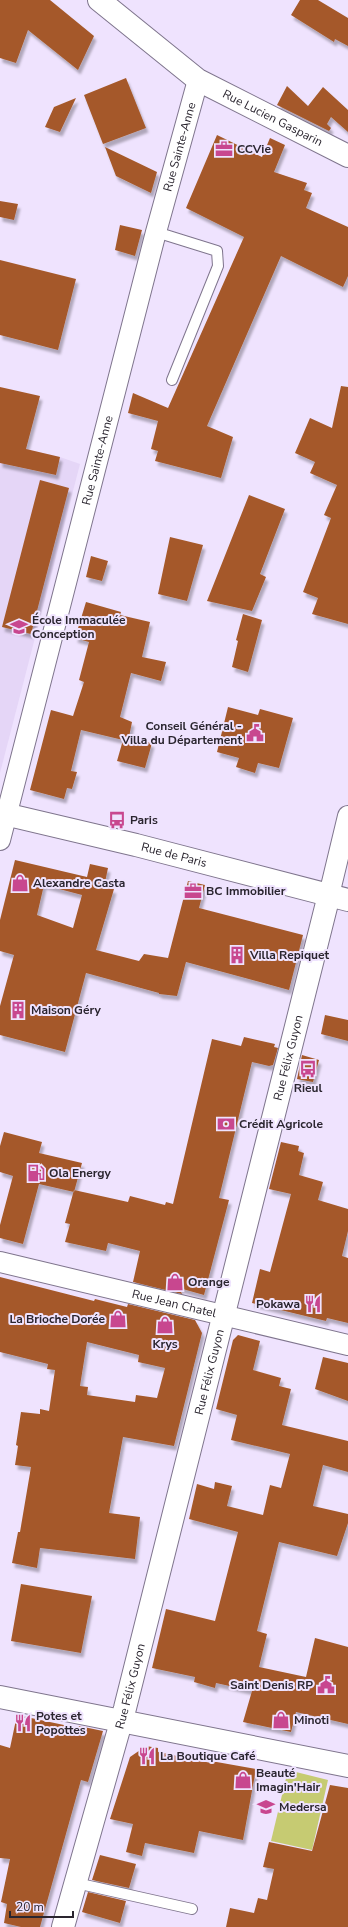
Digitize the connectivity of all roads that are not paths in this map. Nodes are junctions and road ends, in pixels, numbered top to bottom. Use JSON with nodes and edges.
{"nodes":[{"id":1,"x":98,"y":0,"type":"edge"},
{"id":2,"x":198,"y":80,"type":"junction"},
{"id":3,"x":348,"y":156,"type":"edge"},
{"id":4,"x":156,"y":232,"type":"junction"},
{"id":5,"x":172,"y":380,"type":"dead end"},
{"id":6,"x":4,"y":814,"type":"edge"},
{"id":7,"x":348,"y":816,"type":"edge"},
{"id":8,"x":0,"y":840,"type":"edge"},
{"id":9,"x":338,"y":898,"type":"edge"},
{"id":10,"x":0,"y":1262,"type":"edge"},
{"id":11,"x":224,"y":1316,"type":"junction"},
{"id":12,"x":348,"y":1345,"type":"edge"},
{"id":13,"x":0,"y":1696,"type":"edge"},
{"id":14,"x":121,"y":1720,"type":"junction"},
{"id":15,"x":348,"y":1766,"type":"edge"},
{"id":16,"x":76,"y":1883,"type":"junction"},
{"id":17,"x":192,"y":1909,"type":"dead end"},
{"id":18,"x":63,"y":1927,"type":"edge"}],
"edges":[{"from":1,"to":2,"type":"street","name":"Rue Lucien Gasparin"},
{"from":2,"to":3,"type":"street","name":"Rue Lucien Gasparin"},
{"from":2,"to":4,"type":"street","name":"Rue Sainte-Anne"},
{"from":4,"to":5,"type":"lane"},
{"from":4,"to":6,"type":"street","name":"Rue Sainte-Anne"},
{"from":6,"to":8,"type":"street","name":"Rue Sainte-Anne"},
{"from":6,"to":9,"type":"street","name":"Rue de Paris"},
{"from":7,"to":9,"type":"street","name":"Rue Félix Guyon"},
{"from":9,"to":11,"type":"street","name":"Rue Félix Guyon"},
{"from":10,"to":11,"type":"street","name":"Rue Jean Chatel"},
{"from":11,"to":12,"type":"street","name":"Rue Jean Chatel"},
{"from":11,"to":14,"type":"street","name":"Rue Félix Guyon"},
{"from":13,"to":14,"type":"street"},
{"from":14,"to":15,"type":"street"},
{"from":14,"to":16,"type":"street","name":"Rue Félix Guyon"},
{"from":16,"to":17,"type":"lane"},
{"from":16,"to":18,"type":"street","name":"Rue Félix Guyon"}]}
